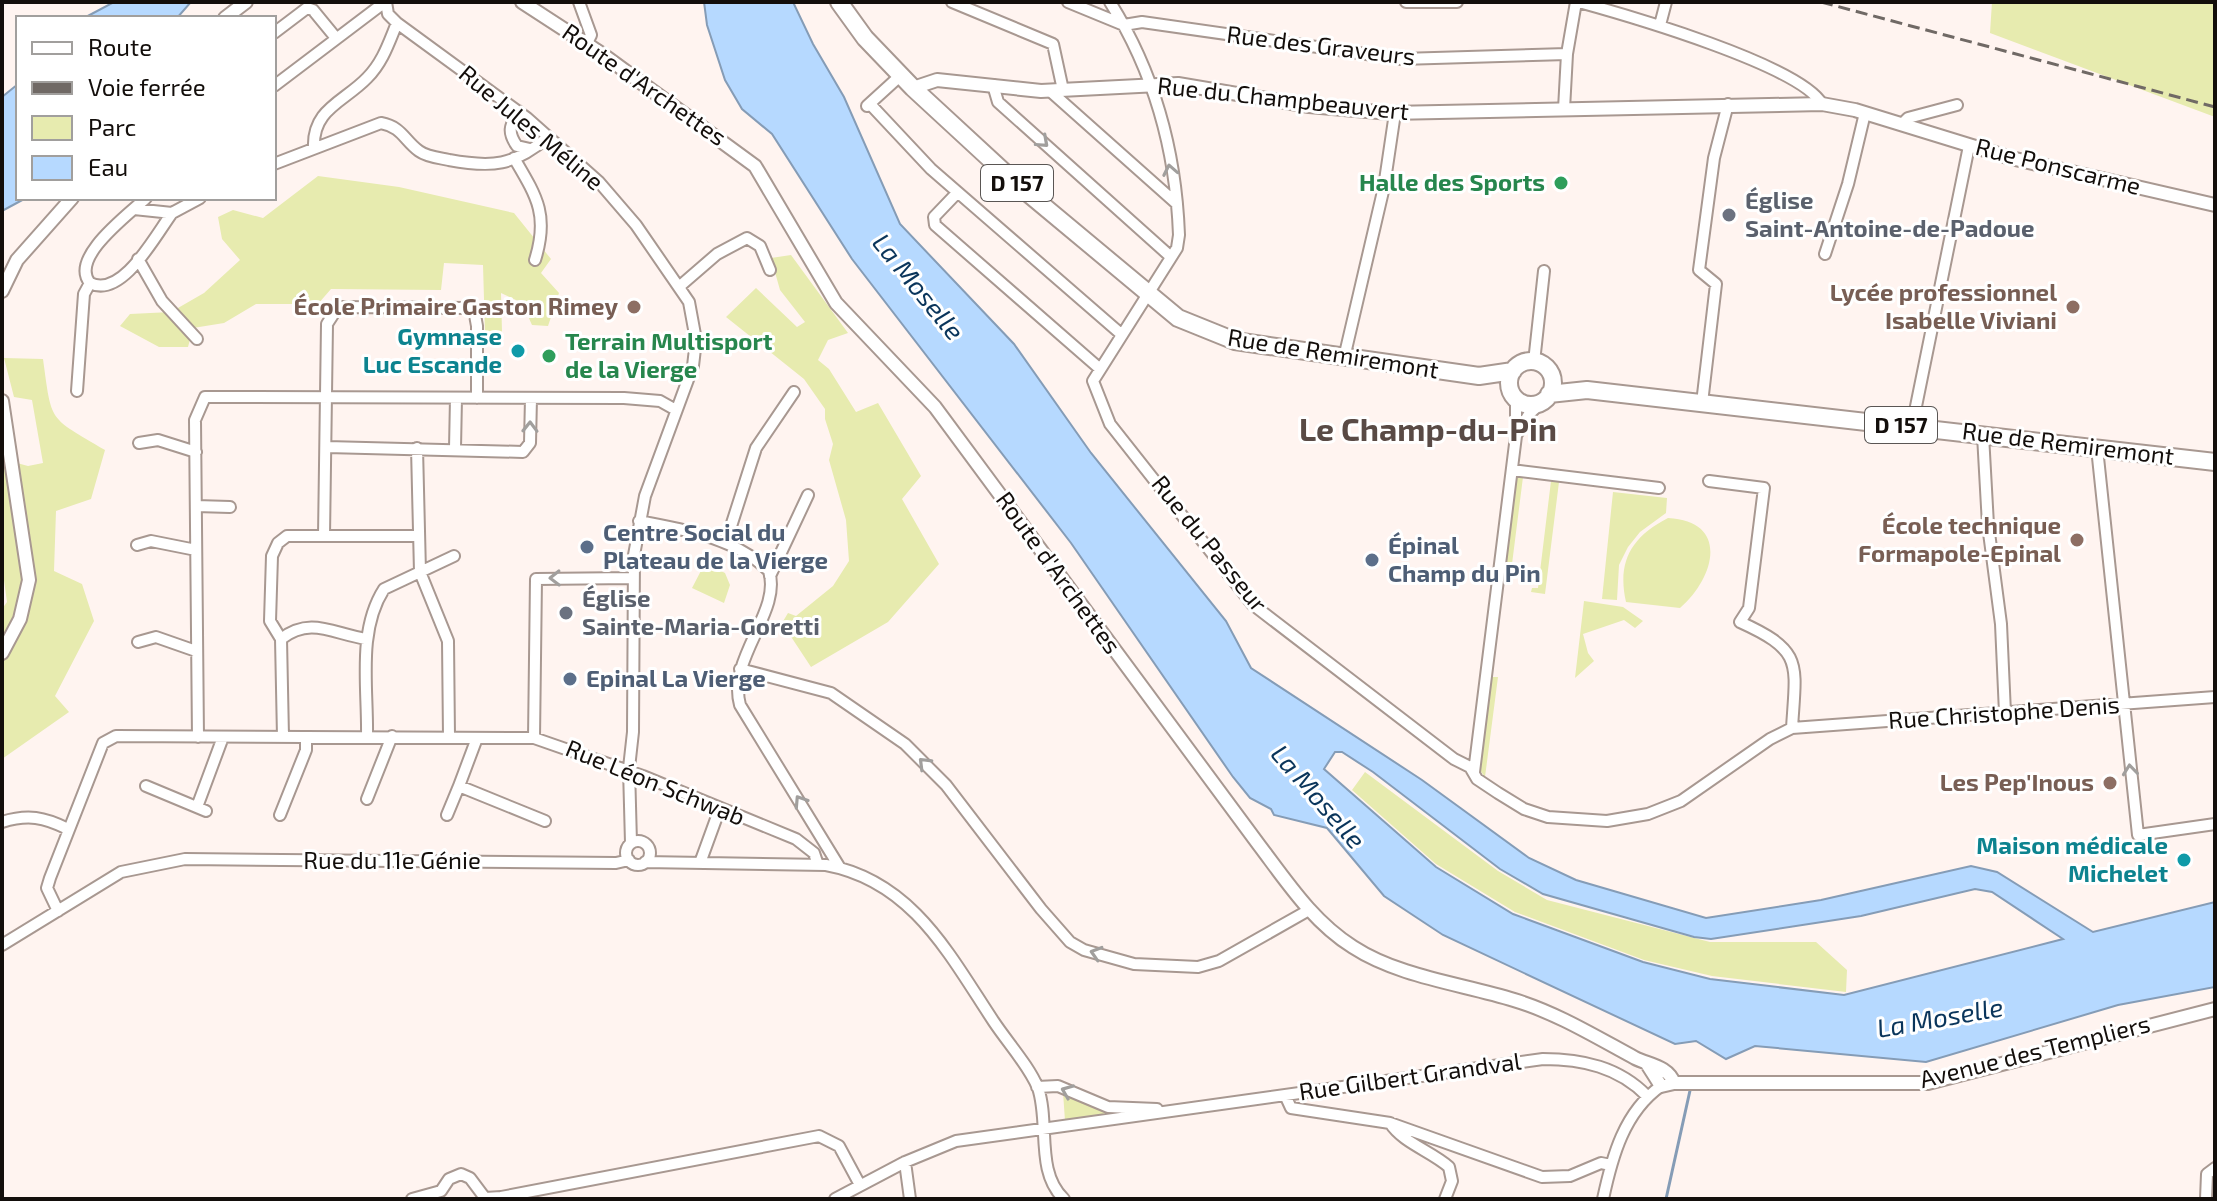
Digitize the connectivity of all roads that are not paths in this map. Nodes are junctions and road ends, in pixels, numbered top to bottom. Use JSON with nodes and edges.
{"nodes":[{"id":1,"x":246,"y":2,"type":"edge"},
{"id":2,"x":385,"y":2,"type":"edge"},
{"id":3,"x":522,"y":2,"type":"edge"},
{"id":4,"x":579,"y":2,"type":"edge"},
{"id":5,"x":839,"y":2,"type":"edge"},
{"id":6,"x":952,"y":2,"type":"edge"},
{"id":7,"x":1068,"y":2,"type":"edge"},
{"id":8,"x":1110,"y":2,"type":"edge"},
{"id":9,"x":1406,"y":2,"type":"edge"},
{"id":10,"x":1457,"y":2,"type":"edge"},
{"id":11,"x":1577,"y":2,"type":"edge"},
{"id":12,"x":1666,"y":2,"type":"edge"},
{"id":13,"x":228,"y":16,"type":"edge"},
{"id":14,"x":397,"y":23,"type":"junction"},
{"id":15,"x":1124,"y":25,"type":"junction"},
{"id":16,"x":1660,"y":25,"type":"junction"},
{"id":17,"x":276,"y":31,"type":"edge"},
{"id":18,"x":336,"y":38,"type":"junction"},
{"id":19,"x":587,"y":43,"type":"junction"},
{"id":20,"x":1567,"y":54,"type":"junction"},
{"id":21,"x":907,"y":81,"type":"junction"},
{"id":22,"x":276,"y":84,"type":"edge"},
{"id":23,"x":1153,"y":84,"type":"junction"},
{"id":24,"x":993,"y":85,"type":"junction"},
{"id":25,"x":1049,"y":90,"type":"junction"},
{"id":26,"x":1063,"y":90,"type":"junction"},
{"id":27,"x":1728,"y":104,"type":"junction"},
{"id":28,"x":1822,"y":104,"type":"junction"},
{"id":29,"x":1957,"y":105,"type":"dead end"},
{"id":30,"x":1847,"y":107,"type":"joint"},
{"id":31,"x":1564,"y":109,"type":"junction"},
{"id":32,"x":518,"y":111,"type":"junction"},
{"id":33,"x":1395,"y":113,"type":"junction"},
{"id":34,"x":1865,"y":113,"type":"junction"},
{"id":35,"x":1902,"y":124,"type":"junction"},
{"id":36,"x":548,"y":137,"type":"junction"},
{"id":37,"x":1969,"y":146,"type":"junction"},
{"id":38,"x":314,"y":148,"type":"junction"},
{"id":39,"x":530,"y":149,"type":"junction"},
{"id":40,"x":514,"y":158,"type":"junction"},
{"id":41,"x":276,"y":163,"type":"edge"},
{"id":42,"x":957,"y":193,"type":"junction"},
{"id":43,"x":70,"y":200,"type":"edge"},
{"id":44,"x":144,"y":200,"type":"edge"},
{"id":45,"x":196,"y":200,"type":"edge"},
{"id":46,"x":1176,"y":203,"type":"junction"},
{"id":47,"x":2215,"y":205,"type":"edge"},
{"id":48,"x":134,"y":209,"type":"junction"},
{"id":49,"x":172,"y":213,"type":"junction"},
{"id":50,"x":1825,"y":254,"type":"dead end"},
{"id":51,"x":1171,"y":257,"type":"junction"},
{"id":52,"x":138,"y":259,"type":"junction"},
{"id":53,"x":535,"y":260,"type":"dead end"},
{"id":54,"x":770,"y":270,"type":"dead end"},
{"id":55,"x":1544,"y":271,"type":"dead end"},
{"id":56,"x":90,"y":283,"type":"junction"},
{"id":57,"x":680,"y":286,"type":"junction"},
{"id":58,"x":2,"y":291,"type":"edge"},
{"id":59,"x":1148,"y":295,"type":"junction"},
{"id":60,"x":1121,"y":334,"type":"junction"},
{"id":61,"x":197,"y":339,"type":"dead end"},
{"id":62,"x":1344,"y":358,"type":"junction"},
{"id":63,"x":1534,"y":362,"type":"junction"},
{"id":64,"x":1099,"y":368,"type":"junction"},
{"id":65,"x":1513,"y":371,"type":"junction"},
{"id":66,"x":1550,"y":373,"type":"junction"},
{"id":67,"x":1479,"y":376,"type":"junction"},
{"id":68,"x":1587,"y":390,"type":"junction"},
{"id":69,"x":77,"y":391,"type":"dead end"},
{"id":70,"x":794,"y":392,"type":"dead end"},
{"id":71,"x":1513,"y":394,"type":"junction"},
{"id":72,"x":456,"y":398,"type":"junction"},
{"id":73,"x":477,"y":398,"type":"junction"},
{"id":74,"x":531,"y":398,"type":"junction"},
{"id":75,"x":1546,"y":398,"type":"junction"},
{"id":76,"x":329,"y":399,"type":"junction"},
{"id":77,"x":2,"y":401,"type":"edge"},
{"id":78,"x":1702,"y":403,"type":"junction"},
{"id":79,"x":676,"y":410,"type":"junction"},
{"id":80,"x":1912,"y":426,"type":"junction"},
{"id":81,"x":1983,"y":435,"type":"junction"},
{"id":82,"x":1516,"y":436,"type":"junction"},
{"id":83,"x":139,"y":443,"type":"dead end"},
{"id":84,"x":327,"y":447,"type":"junction"},
{"id":85,"x":417,"y":448,"type":"junction"},
{"id":86,"x":455,"y":448,"type":"junction"},
{"id":87,"x":2097,"y":448,"type":"junction"},
{"id":88,"x":196,"y":452,"type":"junction"},
{"id":89,"x":2215,"y":462,"type":"edge"},
{"id":90,"x":1512,"y":470,"type":"junction"},
{"id":91,"x":1709,"y":481,"type":"dead end"},
{"id":92,"x":1659,"y":488,"type":"dead end"},
{"id":93,"x":808,"y":495,"type":"dead end"},
{"id":94,"x":196,"y":506,"type":"junction"},
{"id":95,"x":230,"y":507,"type":"dead end"},
{"id":96,"x":639,"y":521,"type":"junction"},
{"id":97,"x":324,"y":536,"type":"junction"},
{"id":98,"x":417,"y":536,"type":"junction"},
{"id":99,"x":726,"y":542,"type":"junction"},
{"id":100,"x":137,"y":545,"type":"dead end"},
{"id":101,"x":196,"y":550,"type":"junction"},
{"id":102,"x":454,"y":556,"type":"dead end"},
{"id":103,"x":420,"y":572,"type":"junction"},
{"id":104,"x":770,"y":576,"type":"junction"},
{"id":105,"x":633,"y":578,"type":"junction"},
{"id":106,"x":281,"y":639,"type":"junction"},
{"id":107,"x":367,"y":639,"type":"junction"},
{"id":108,"x":138,"y":642,"type":"dead end"},
{"id":109,"x":196,"y":651,"type":"junction"},
{"id":110,"x":2,"y":653,"type":"edge"},
{"id":111,"x":740,"y":669,"type":"junction"},
{"id":112,"x":2215,"y":697,"type":"edge"},
{"id":113,"x":2123,"y":704,"type":"junction"},
{"id":114,"x":2005,"y":713,"type":"junction"},
{"id":115,"x":1792,"y":728,"type":"junction"},
{"id":116,"x":367,"y":736,"type":"junction"},
{"id":117,"x":392,"y":736,"type":"junction"},
{"id":118,"x":198,"y":737,"type":"junction"},
{"id":119,"x":223,"y":737,"type":"junction"},
{"id":120,"x":283,"y":737,"type":"junction"},
{"id":121,"x":306,"y":737,"type":"junction"},
{"id":122,"x":449,"y":737,"type":"junction"},
{"id":123,"x":477,"y":738,"type":"junction"},
{"id":124,"x":534,"y":738,"type":"junction"},
{"id":125,"x":1474,"y":772,"type":"junction"},
{"id":126,"x":630,"y":773,"type":"junction"},
{"id":127,"x":146,"y":786,"type":"dead end"},
{"id":128,"x":459,"y":786,"type":"junction"},
{"id":129,"x":367,"y":799,"type":"dead end"},
{"id":130,"x":720,"y":808,"type":"junction"},
{"id":131,"x":280,"y":815,"type":"dead end"},
{"id":132,"x":447,"y":815,"type":"dead end"},
{"id":133,"x":545,"y":821,"type":"dead end"},
{"id":134,"x":2,"y":822,"type":"edge"},
{"id":135,"x":2215,"y":824,"type":"edge"},
{"id":136,"x":68,"y":829,"type":"junction"},
{"id":137,"x":632,"y":849,"type":"junction"},
{"id":138,"x":649,"y":850,"type":"junction"},
{"id":139,"x":645,"y":862,"type":"junction"},
{"id":140,"x":676,"y":863,"type":"junction"},
{"id":141,"x":700,"y":863,"type":"junction"},
{"id":142,"x":818,"y":865,"type":"junction"},
{"id":143,"x":840,"y":868,"type":"junction"},
{"id":144,"x":1309,"y":910,"type":"junction"},
{"id":145,"x":58,"y":911,"type":"junction"},
{"id":146,"x":2,"y":945,"type":"edge"},
{"id":147,"x":2215,"y":1009,"type":"edge"},
{"id":148,"x":1668,"y":1084,"type":"junction"},
{"id":149,"x":1037,"y":1087,"type":"junction"},
{"id":150,"x":1285,"y":1095,"type":"junction"},
{"id":151,"x":1647,"y":1096,"type":"junction"},
{"id":152,"x":1163,"y":1110,"type":"junction"},
{"id":153,"x":1390,"y":1123,"type":"junction"},
{"id":154,"x":1045,"y":1129,"type":"junction"},
{"id":155,"x":905,"y":1162,"type":"junction"},
{"id":156,"x":1611,"y":1165,"type":"junction"},
{"id":157,"x":2215,"y":1168,"type":"edge"},
{"id":158,"x":860,"y":1185,"type":"junction"},
{"id":159,"x":441,"y":1191,"type":"junction"},
{"id":160,"x":482,"y":1198,"type":"edge"},
{"id":161,"x":412,"y":1199,"type":"edge"},
{"id":162,"x":452,"y":1199,"type":"edge"},
{"id":163,"x":835,"y":1199,"type":"edge"},
{"id":164,"x":910,"y":1199,"type":"edge"},
{"id":165,"x":1064,"y":1199,"type":"edge"},
{"id":166,"x":1445,"y":1199,"type":"edge"},
{"id":167,"x":1603,"y":1199,"type":"edge"},
{"id":168,"x":2206,"y":1199,"type":"edge"}],
"edges":[{"from":1,"to":13,"type":"street"},
{"from":2,"to":14,"type":"street","name":"Rue Jules Méline"},
{"from":2,"to":18,"type":"street"},
{"from":3,"to":19,"type":"street","name":"Route d'Archettes"},
{"from":4,"to":19,"type":"street"},
{"from":5,"to":21,"type":"main road","name":"Rue de Remiremont","number":"D 157"},
{"from":6,"to":26,"type":"street"},
{"from":7,"to":15,"type":"street"},
{"from":8,"to":15,"type":"street"},
{"from":9,"to":10,"type":"street"},
{"from":11,"to":16,"type":"street"},
{"from":11,"to":20,"type":"street"},
{"from":12,"to":16,"type":"street"},
{"from":14,"to":32,"type":"street","name":"Rue Jules Méline"},
{"from":14,"to":38,"type":"street"},
{"from":15,"to":20,"type":"street","name":"Rue des Graveurs"},
{"from":15,"to":23,"type":"street"},
{"from":16,"to":28,"type":"street"},
{"from":17,"to":18,"type":"street"},
{"from":18,"to":22,"type":"street"},
{"from":19,"to":144,"type":"street","name":"Route d'Archettes"},
{"from":20,"to":31,"type":"street"},
{"from":21,"to":24,"type":"street","name":"Rue du Champbeauvert"},
{"from":21,"to":42,"type":"street"},
{"from":21,"to":59,"type":"main road","name":"Rue de Remiremont","number":"D 157"},
{"from":23,"to":26,"type":"street","name":"Rue du Champbeauvert"},
{"from":23,"to":33,"type":"street","name":"Rue du Champbeauvert"},
{"from":46,"to":23,"type":"street","one_way":true},
{"from":24,"to":25,"type":"street","name":"Rue du Champbeauvert"},
{"from":24,"to":51,"type":"street","one_way":true},
{"from":25,"to":26,"type":"street","name":"Rue du Champbeauvert"},
{"from":25,"to":46,"type":"street"},
{"from":27,"to":28,"type":"street","name":"Rue du Champbeauvert"},
{"from":27,"to":31,"type":"street","name":"Rue du Champbeauvert"},
{"from":27,"to":78,"type":"street"},
{"from":28,"to":30,"type":"street","name":"Rue du Champbeauvert"},
{"from":29,"to":35,"type":"street","name":"Rue Ponscarme"},
{"from":30,"to":34,"type":"street","name":"Rue Ponscarme"},
{"from":31,"to":33,"type":"street","name":"Rue du Champbeauvert"},
{"from":32,"to":36,"type":"street","name":"Rue Jules Méline"},
{"from":32,"to":39,"type":"street"},
{"from":33,"to":62,"type":"street"},
{"from":34,"to":35,"type":"street","name":"Rue Ponscarme"},
{"from":34,"to":50,"type":"street"},
{"from":35,"to":37,"type":"street","name":"Rue Ponscarme"},
{"from":36,"to":39,"type":"street"},
{"from":36,"to":57,"type":"street","name":"Rue Jules Méline"},
{"from":37,"to":47,"type":"street","name":"Rue Ponscarme"},
{"from":37,"to":80,"type":"street"},
{"from":38,"to":40,"type":"street"},
{"from":38,"to":41,"type":"street"},
{"from":39,"to":40,"type":"street"},
{"from":40,"to":53,"type":"street"},
{"from":42,"to":60,"type":"street"},
{"from":42,"to":64,"type":"street"},
{"from":43,"to":58,"type":"street"},
{"from":44,"to":48,"type":"street"},
{"from":45,"to":49,"type":"street"},
{"from":46,"to":51,"type":"street"},
{"from":48,"to":49,"type":"street"},
{"from":48,"to":56,"type":"street"},
{"from":49,"to":52,"type":"street"},
{"from":51,"to":59,"type":"street"},
{"from":52,"to":56,"type":"street"},
{"from":52,"to":61,"type":"street"},
{"from":54,"to":57,"type":"street"},
{"from":55,"to":63,"type":"street"},
{"from":56,"to":69,"type":"street"},
{"from":57,"to":79,"type":"street","name":"Rue Jules Méline"},
{"from":59,"to":60,"type":"street"},
{"from":59,"to":62,"type":"main road","name":"Rue de Remiremont","number":"D 157"},
{"from":60,"to":64,"type":"street"},
{"from":62,"to":67,"type":"main road","name":"Rue de Remiremont","number":"D 157"},
{"from":63,"to":65,"type":"main road"},
{"from":63,"to":66,"type":"main road"},
{"from":64,"to":125,"type":"street","name":"Rue du Passeur"},
{"from":65,"to":67,"type":"main road","name":"Rue de Remiremont","number":"D 157"},
{"from":65,"to":71,"type":"main road"},
{"from":66,"to":68,"type":"main road","name":"Rue de Remiremont","number":"D 157"},
{"from":66,"to":75,"type":"main road"},
{"from":67,"to":71,"type":"main road","name":"Rue de Remiremont","number":"D 157"},
{"from":68,"to":75,"type":"main road","name":"Rue de Remiremont","number":"D 157"},
{"from":68,"to":78,"type":"main road","name":"Rue de Remiremont","number":"D 157"},
{"from":70,"to":99,"type":"street"},
{"from":71,"to":75,"type":"main road"},
{"from":71,"to":82,"type":"street"},
{"from":72,"to":73,"type":"street"},
{"from":72,"to":76,"type":"street"},
{"from":72,"to":86,"type":"street"},
{"from":73,"to":74,"type":"street"},
{"from":73,"to":76,"type":"street"},
{"from":74,"to":79,"type":"street"},
{"from":86,"to":74,"type":"street","one_way":true},
{"from":75,"to":82,"type":"street"},
{"from":76,"to":84,"type":"street"},
{"from":76,"to":88,"type":"street"},
{"from":77,"to":110,"type":"street"},
{"from":78,"to":80,"type":"main road","name":"Rue de Remiremont","number":"D 157"},
{"from":79,"to":96,"type":"street","name":"Rue Jules Méline"},
{"from":80,"to":81,"type":"main road","name":"Rue de Remiremont","number":"D 157"},
{"from":81,"to":87,"type":"main road","name":"Rue de Remiremont","number":"D 157"},
{"from":81,"to":114,"type":"street"},
{"from":82,"to":90,"type":"street"},
{"from":83,"to":88,"type":"street"},
{"from":84,"to":85,"type":"street"},
{"from":84,"to":97,"type":"street"},
{"from":85,"to":86,"type":"street"},
{"from":85,"to":98,"type":"street"},
{"from":87,"to":89,"type":"main road","name":"Rue de Remiremont","number":"D 157"},
{"from":87,"to":113,"type":"street"},
{"from":88,"to":94,"type":"street"},
{"from":90,"to":92,"type":"street"},
{"from":90,"to":125,"type":"street"},
{"from":91,"to":115,"type":"street"},
{"from":93,"to":104,"type":"street"},
{"from":94,"to":95,"type":"street"},
{"from":94,"to":101,"type":"street"},
{"from":96,"to":99,"type":"street"},
{"from":96,"to":105,"type":"street","name":"Rue Jules Méline"},
{"from":97,"to":98,"type":"street"},
{"from":97,"to":106,"type":"street"},
{"from":98,"to":103,"type":"street"},
{"from":99,"to":104,"type":"street"},
{"from":100,"to":101,"type":"street"},
{"from":101,"to":109,"type":"street"},
{"from":102,"to":103,"type":"street"},
{"from":103,"to":107,"type":"street"},
{"from":103,"to":122,"type":"street"},
{"from":104,"to":111,"type":"street"},
{"from":105,"to":124,"type":"street","one_way":true},
{"from":105,"to":126,"type":"street","name":"Rue Jules Méline"},
{"from":106,"to":107,"type":"street"},
{"from":106,"to":120,"type":"street"},
{"from":107,"to":116,"type":"street"},
{"from":108,"to":109,"type":"street"},
{"from":109,"to":118,"type":"street"},
{"from":143,"to":111,"type":"street","one_way":true},
{"from":144,"to":111,"type":"street","one_way":true},
{"from":112,"to":113,"type":"street","name":"Rue Christophe Denis"},
{"from":113,"to":114,"type":"street","name":"Rue Christophe Denis"},
{"from":135,"to":113,"type":"street","one_way":true},
{"from":114,"to":115,"type":"street","name":"Rue Christophe Denis"},
{"from":115,"to":125,"type":"street","name":"Rue du Passeur"},
{"from":116,"to":117,"type":"street","name":"Rue Léon Schwab"},
{"from":116,"to":121,"type":"street","name":"Rue Léon Schwab"},
{"from":117,"to":122,"type":"street","name":"Rue Léon Schwab"},
{"from":117,"to":129,"type":"street"},
{"from":118,"to":119,"type":"street","name":"Rue Léon Schwab"},
{"from":118,"to":136,"type":"street","name":"Rue Léon Schwab"},
{"from":119,"to":120,"type":"street","name":"Rue Léon Schwab"},
{"from":119,"to":127,"type":"street"},
{"from":120,"to":121,"type":"street","name":"Rue Léon Schwab"},
{"from":121,"to":131,"type":"street"},
{"from":122,"to":123,"type":"street","name":"Rue Léon Schwab"},
{"from":123,"to":124,"type":"street","name":"Rue Léon Schwab"},
{"from":123,"to":128,"type":"street"},
{"from":124,"to":126,"type":"street","name":"Rue Léon Schwab"},
{"from":126,"to":130,"type":"street","name":"Rue Léon Schwab"},
{"from":126,"to":137,"type":"street","name":"Rue Jules Méline"},
{"from":128,"to":132,"type":"street"},
{"from":128,"to":133,"type":"street"},
{"from":130,"to":141,"type":"street"},
{"from":130,"to":142,"type":"street","name":"Rue Léon Schwab"},
{"from":134,"to":136,"type":"street"},
{"from":136,"to":145,"type":"street","name":"Rue Léon Schwab"},
{"from":137,"to":138,"type":"street","name":"Rue Jules Méline"},
{"from":137,"to":139,"type":"street"},
{"from":137,"to":145,"type":"street","name":"Rue du 11e Génie"},
{"from":138,"to":139,"type":"street"},
{"from":138,"to":140,"type":"street","name":"Rue Jules Méline"},
{"from":139,"to":140,"type":"street"},
{"from":140,"to":141,"type":"street"},
{"from":141,"to":142,"type":"street"},
{"from":142,"to":143,"type":"street"},
{"from":143,"to":149,"type":"street"},
{"from":144,"to":148,"type":"street","name":"Route d'Archettes"},
{"from":145,"to":146,"type":"street","name":"Rue du 11e Génie"},
{"from":147,"to":148,"type":"street","name":"Avenue des Templiers"},
{"from":148,"to":151,"type":"street"},
{"from":152,"to":149,"type":"street","name":"Rue Gilbert Grandval","one_way":true},
{"from":149,"to":154,"type":"street"},
{"from":150,"to":151,"type":"street","name":"Rue Gilbert Grandval"},
{"from":150,"to":152,"type":"street","name":"Rue Gilbert Grandval"},
{"from":150,"to":153,"type":"street"},
{"from":151,"to":156,"type":"street"},
{"from":152,"to":154,"type":"street","name":"Rue Gilbert Grandval"},
{"from":153,"to":156,"type":"street"},
{"from":153,"to":166,"type":"street"},
{"from":154,"to":155,"type":"street","name":"Rue Gilbert Grandval"},
{"from":154,"to":165,"type":"street"},
{"from":155,"to":158,"type":"street","name":"Rue Gilbert Grandval"},
{"from":155,"to":164,"type":"street"},
{"from":156,"to":167,"type":"street"},
{"from":157,"to":168,"type":"street"},
{"from":158,"to":160,"type":"street"},
{"from":158,"to":163,"type":"street","name":"Rue Gilbert Grandval"},
{"from":159,"to":160,"type":"street"},
{"from":159,"to":161,"type":"street"},
{"from":159,"to":162,"type":"street"}]}
